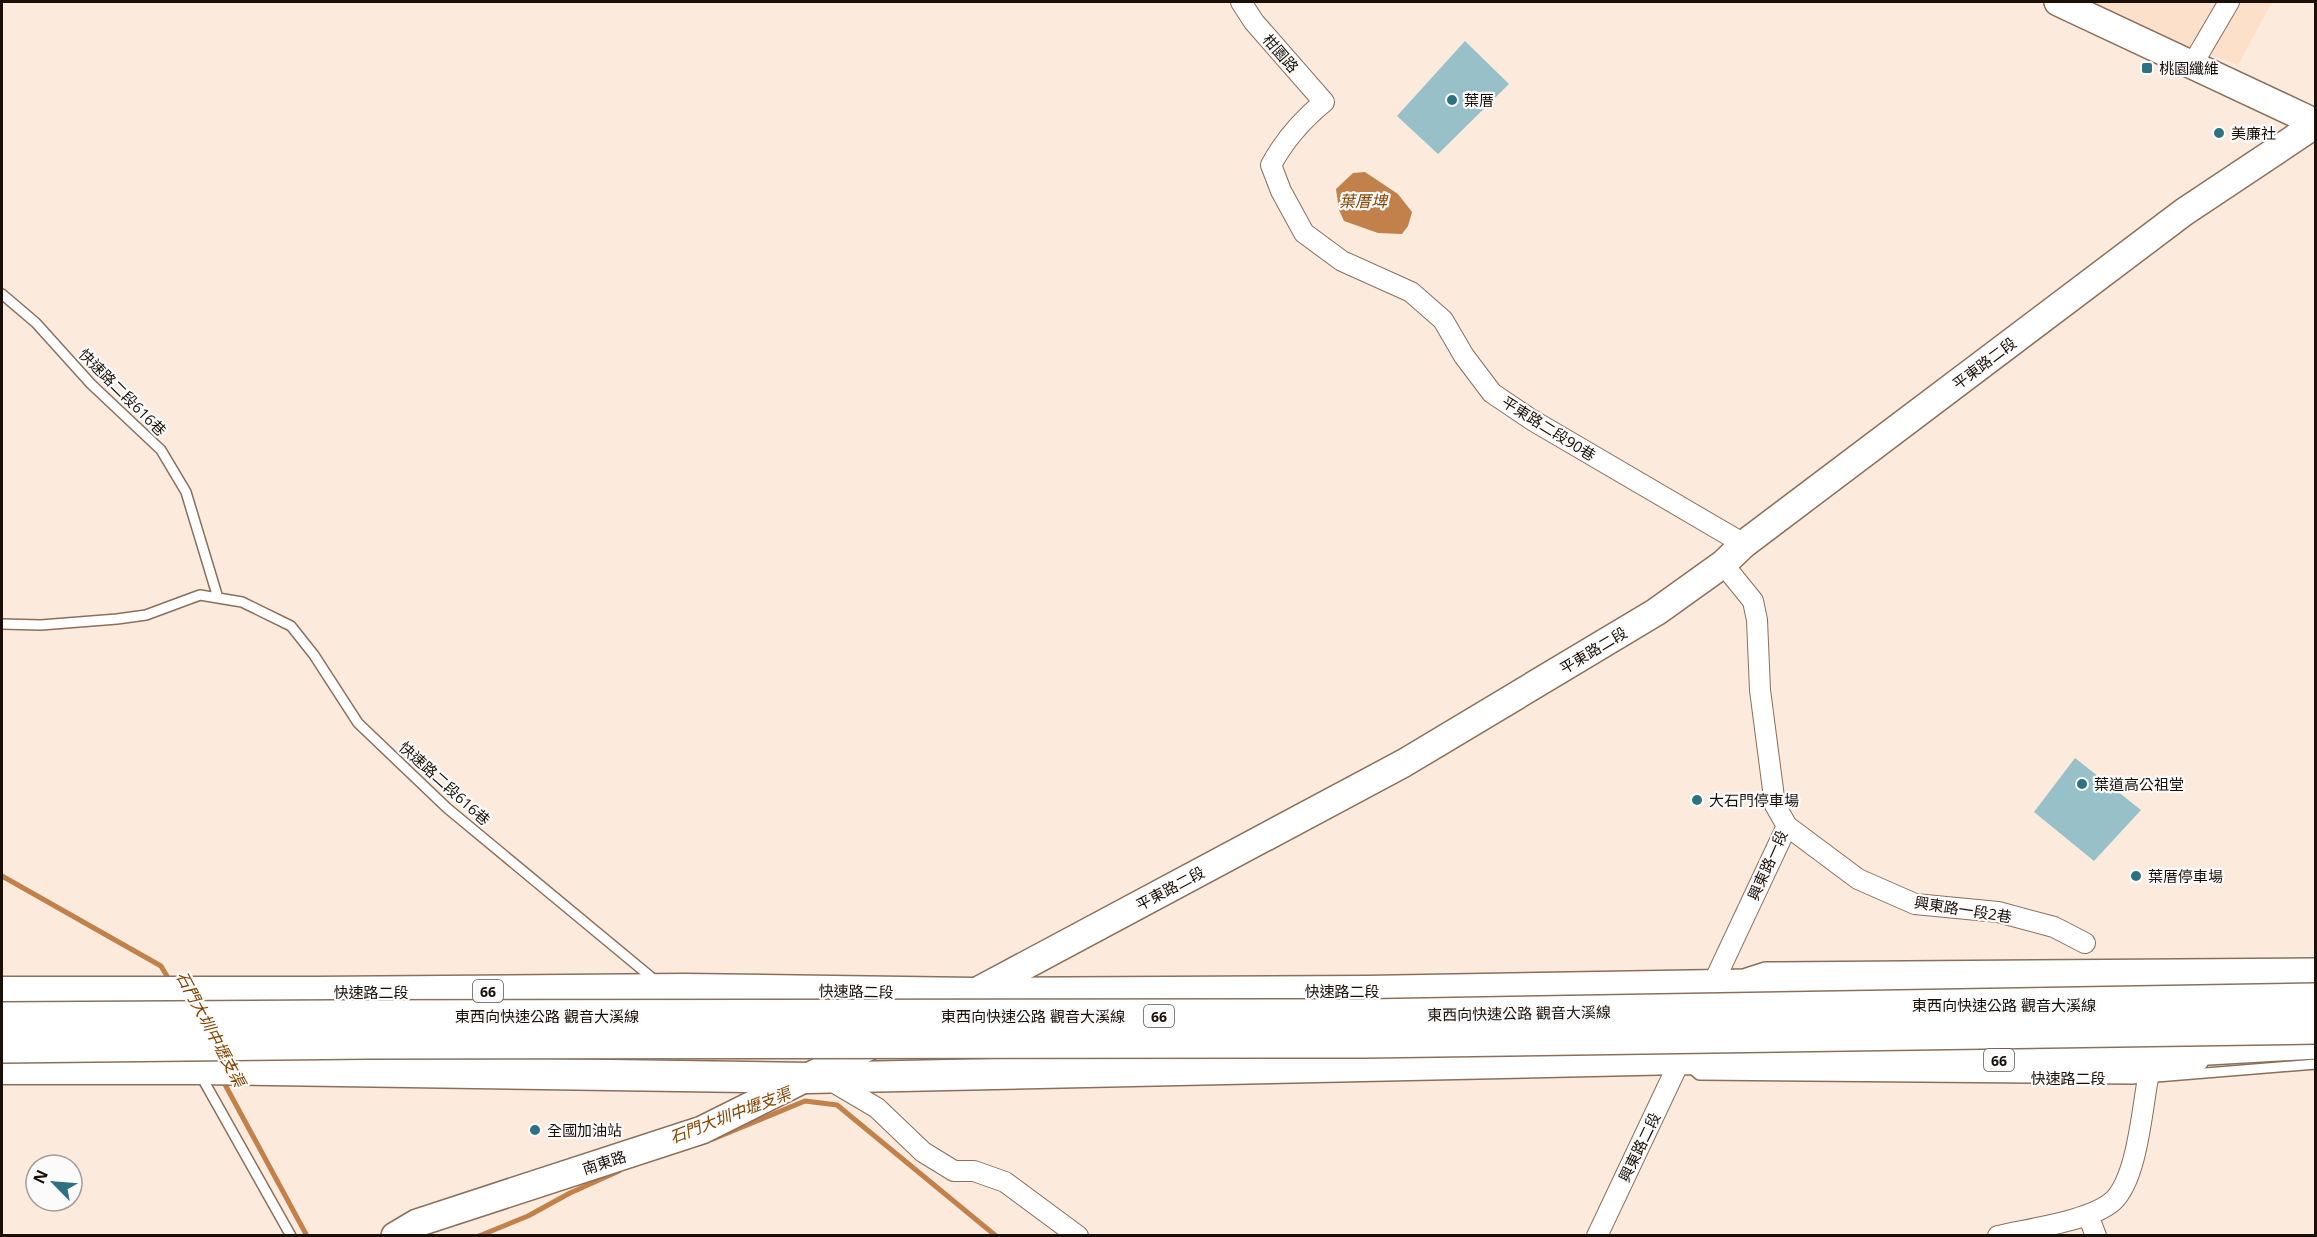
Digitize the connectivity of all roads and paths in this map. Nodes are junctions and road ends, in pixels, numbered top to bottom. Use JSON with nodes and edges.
{"nodes":[{"id":1,"x":1241,"y":2,"type":"edge"},
{"id":2,"x":2058,"y":2,"type":"edge"},
{"id":3,"x":2229,"y":2,"type":"edge"},
{"id":4,"x":2087,"y":8,"type":"edge"},
{"id":5,"x":2192,"y":65,"type":"junction"},
{"id":6,"x":1324,"y":102,"type":"joint"},
{"id":7,"x":2316,"y":124,"type":"edge"},
{"id":8,"x":2,"y":294,"type":"edge"},
{"id":9,"x":1744,"y":544,"type":"junction"},
{"id":10,"x":1723,"y":564,"type":"junction"},
{"id":11,"x":218,"y":598,"type":"junction"},
{"id":12,"x":2,"y":624,"type":"edge"},
{"id":13,"x":1787,"y":826,"type":"junction"},
{"id":14,"x":2085,"y":943,"type":"dead end"},
{"id":15,"x":2316,"y":963,"type":"edge"},
{"id":16,"x":2316,"y":978,"type":"edge"},
{"id":17,"x":1711,"y":986,"type":"junction"},
{"id":18,"x":666,"y":989,"type":"junction"},
{"id":19,"x":2,"y":992,"type":"edge"},
{"id":20,"x":974,"y":993,"type":"junction"},
{"id":21,"x":2316,"y":999,"type":"edge"},
{"id":22,"x":158,"y":1001,"type":"junction"},
{"id":23,"x":2,"y":1019,"type":"edge"},
{"id":24,"x":1991,"y":1019,"type":"junction"},
{"id":25,"x":2316,"y":1027,"type":"edge"},
{"id":26,"x":2316,"y":1042,"type":"edge"},
{"id":27,"x":2,"y":1046,"type":"edge"},
{"id":28,"x":2316,"y":1050,"type":"edge"},
{"id":29,"x":1681,"y":1059,"type":"junction"},
{"id":30,"x":2316,"y":1064,"type":"edge"},
{"id":31,"x":2,"y":1069,"type":"edge"},
{"id":32,"x":197,"y":1069,"type":"junction"},
{"id":33,"x":818,"y":1078,"type":"junction"},
{"id":34,"x":2148,"y":1078,"type":"junction"},
{"id":35,"x":2088,"y":1215,"type":"junction"},
{"id":36,"x":291,"y":1236,"type":"edge"},
{"id":37,"x":395,"y":1236,"type":"edge"},
{"id":38,"x":1078,"y":1236,"type":"edge"},
{"id":39,"x":1597,"y":1236,"type":"edge"},
{"id":40,"x":1998,"y":1236,"type":"edge"},
{"id":41,"x":2096,"y":1236,"type":"edge"}],
"edges":[{"from":1,"to":6,"type":"street","name":"柑園路"},
{"from":2,"to":4,"type":"street"},
{"from":3,"to":5,"type":"street"},
{"from":4,"to":5,"type":"street"},
{"from":5,"to":7,"type":"street"},
{"from":6,"to":9,"type":"street","name":"平東路二段90巷"},
{"from":7,"to":9,"type":"street","name":"平東路二段"},
{"from":8,"to":11,"type":"lane","name":"快速路二段616巷"},
{"from":9,"to":10,"type":"street","name":"平東路二段"},
{"from":10,"to":13,"type":"street","name":"興東路一段"},
{"from":10,"to":20,"type":"street","name":"平東路二段"},
{"from":11,"to":12,"type":"lane","name":"快速路二段616巷"},
{"from":11,"to":18,"type":"lane","name":"快速路二段616巷"},
{"from":13,"to":14,"type":"street","name":"興東路一段2巷"},
{"from":13,"to":17,"type":"street","name":"興東路一段"},
{"from":15,"to":17,"type":"lane","name":"快速路二段"},
{"from":16,"to":17,"type":"main road","name":"快速路二段","number":"66"},
{"from":16,"to":24,"type":"highway","bridge":true},
{"from":17,"to":20,"type":"main road","name":"快速路二段","number":"66"},
{"from":17,"to":29,"type":"street","name":"興東路一段"},
{"from":18,"to":20,"type":"main road","name":"快速路二段","number":"66"},
{"from":18,"to":22,"type":"main road","name":"快速路二段","number":"66"},
{"from":19,"to":22,"type":"main road","name":"快速路二段","number":"66"},
{"from":20,"to":33,"type":"street","name":"平東路二段"},
{"from":21,"to":24,"type":"highway","name":"東西向快速公路 觀音大溪線","number":"66","bridge":true},
{"from":22,"to":32,"type":"lane"},
{"from":23,"to":24,"type":"highway","name":"東西向快速公路 觀音大溪線","number":"66","bridge":true},
{"from":24,"to":25,"type":"highway","name":"東西向快速公路 觀音大溪線","number":"66","bridge":true},
{"from":24,"to":26,"type":"highway","bridge":true},
{"from":24,"to":27,"type":"highway","name":"東西向快速公路 觀音大溪線","number":"66","bridge":true},
{"from":28,"to":29,"type":"main road","name":"快速路二段","number":"66"},
{"from":29,"to":33,"type":"main road","name":"快速路二段","number":"66"},
{"from":29,"to":34,"type":"lane","name":"快速路二段"},
{"from":29,"to":39,"type":"street","name":"興東路二段"},
{"from":30,"to":34,"type":"lane","name":"快速路二段"},
{"from":31,"to":32,"type":"main road","name":"快速路二段","number":"66"},
{"from":32,"to":33,"type":"main road","name":"快速路二段","number":"66"},
{"from":32,"to":36,"type":"lane"},
{"from":33,"to":37,"type":"street","name":"南東路"},
{"from":33,"to":38,"type":"street"},
{"from":34,"to":35,"type":"street"},
{"from":35,"to":40,"type":"street"},
{"from":35,"to":41,"type":"street"}]}
